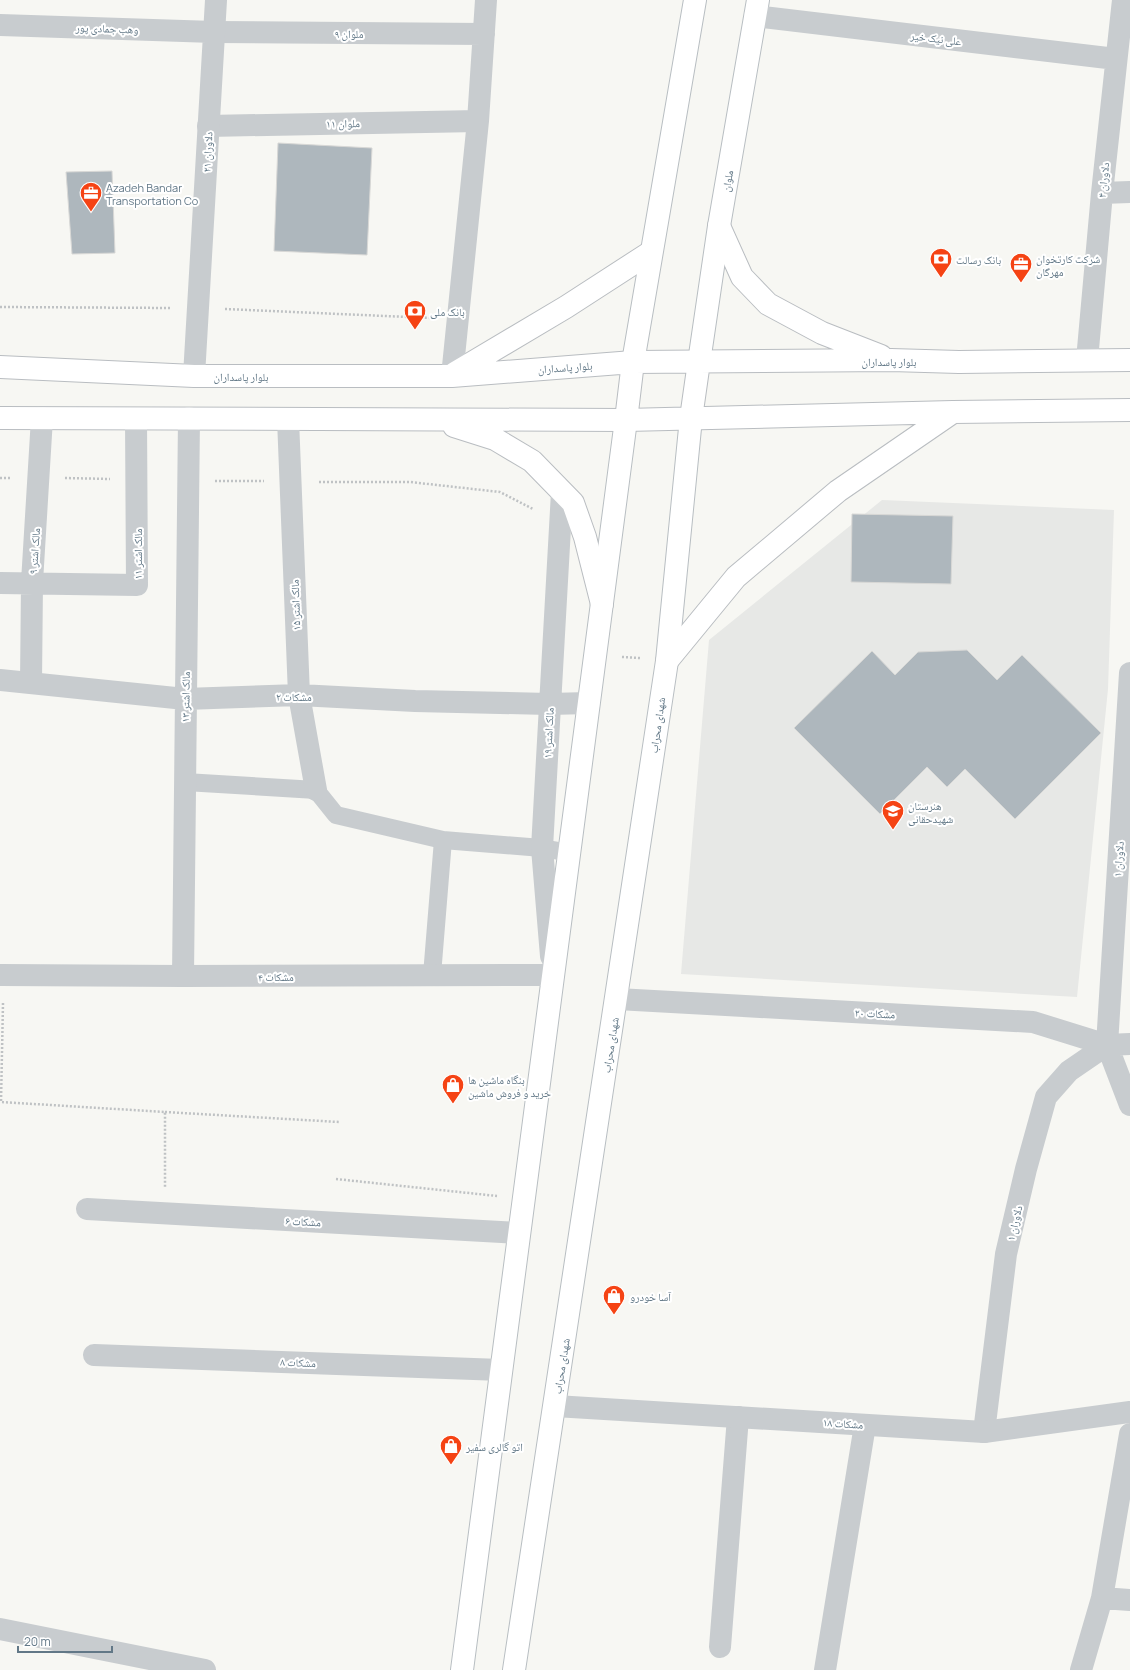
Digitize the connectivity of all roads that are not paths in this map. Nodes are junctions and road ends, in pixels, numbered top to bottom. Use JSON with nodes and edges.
{"nodes":[{"id":1,"x":216,"y":0,"type":"edge"},
{"id":2,"x":486,"y":0,"type":"edge"},
{"id":3,"x":695,"y":0,"type":"edge"},
{"id":4,"x":1123,"y":0,"type":"edge"},
{"id":5,"x":756,"y":8,"type":"edge"},
{"id":6,"x":0,"y":25,"type":"edge"},
{"id":7,"x":214,"y":32,"type":"junction"},
{"id":8,"x":484,"y":34,"type":"junction"},
{"id":9,"x":1116,"y":59,"type":"junction"},
{"id":10,"x":478,"y":121,"type":"junction"},
{"id":11,"x":208,"y":126,"type":"junction"},
{"id":12,"x":1130,"y":192,"type":"edge"},
{"id":13,"x":1102,"y":193,"type":"junction"},
{"id":14,"x":719,"y":226,"type":"junction"},
{"id":15,"x":651,"y":252,"type":"junction"},
{"id":16,"x":891,"y":360,"type":"junction"},
{"id":17,"x":1087,"y":360,"type":"junction"},
{"id":18,"x":1130,"y":360,"type":"edge"},
{"id":19,"x":633,"y":362,"type":"junction"},
{"id":20,"x":699,"y":362,"type":"junction"},
{"id":21,"x":0,"y":367,"type":"edge"},
{"id":22,"x":194,"y":376,"type":"junction"},
{"id":23,"x":452,"y":376,"type":"junction"},
{"id":24,"x":1130,"y":410,"type":"edge"},
{"id":25,"x":953,"y":412,"type":"junction"},
{"id":26,"x":0,"y":418,"type":"edge"},
{"id":27,"x":42,"y":418,"type":"junction"},
{"id":28,"x":189,"y":418,"type":"junction"},
{"id":29,"x":690,"y":418,"type":"junction"},
{"id":30,"x":136,"y":419,"type":"junction"},
{"id":31,"x":288,"y":419,"type":"junction"},
{"id":32,"x":434,"y":419,"type":"junction"},
{"id":33,"x":626,"y":420,"type":"junction"},
{"id":34,"x":562,"y":492,"type":"junction"},
{"id":35,"x":32,"y":582,"type":"junction"},
{"id":36,"x":0,"y":583,"type":"edge"},
{"id":37,"x":602,"y":604,"type":"junction"},
{"id":38,"x":667,"y":661,"type":"junction"},
{"id":39,"x":1130,"y":673,"type":"edge"},
{"id":40,"x":0,"y":680,"type":"edge"},
{"id":41,"x":31,"y":683,"type":"junction"},
{"id":42,"x":299,"y":695,"type":"junction"},
{"id":43,"x":185,"y":699,"type":"junction"},
{"id":44,"x":589,"y":703,"type":"junction"},
{"id":45,"x":549,"y":704,"type":"junction"},
{"id":46,"x":185,"y":782,"type":"junction"},
{"id":47,"x":316,"y":790,"type":"junction"},
{"id":48,"x":443,"y":840,"type":"junction"},
{"id":49,"x":542,"y":848,"type":"junction"},
{"id":50,"x":570,"y":853,"type":"junction"},
{"id":51,"x":2,"y":975,"type":"edge"},
{"id":52,"x":432,"y":975,"type":"junction"},
{"id":53,"x":553,"y":975,"type":"junction"},
{"id":54,"x":183,"y":976,"type":"junction"},
{"id":55,"x":617,"y":999,"type":"junction"},
{"id":56,"x":1130,"y":1044,"type":"edge"},
{"id":57,"x":1107,"y":1045,"type":"junction"},
{"id":58,"x":1130,"y":1105,"type":"edge"},
{"id":59,"x":87,"y":1210,"type":"dead end"},
{"id":60,"x":519,"y":1233,"type":"junction"},
{"id":61,"x":94,"y":1355,"type":"dead end"},
{"id":62,"x":501,"y":1370,"type":"junction"},
{"id":63,"x":555,"y":1406,"type":"junction"},
{"id":64,"x":1130,"y":1412,"type":"edge"},
{"id":65,"x":738,"y":1417,"type":"junction"},
{"id":66,"x":865,"y":1425,"type":"junction"},
{"id":67,"x":984,"y":1432,"type":"junction"},
{"id":68,"x":1130,"y":1434,"type":"edge"},
{"id":69,"x":1102,"y":1598,"type":"junction"},
{"id":70,"x":1130,"y":1600,"type":"edge"},
{"id":71,"x":0,"y":1629,"type":"edge"},
{"id":72,"x":720,"y":1647,"type":"dead end"},
{"id":73,"x":205,"y":1670,"type":"edge"},
{"id":74,"x":462,"y":1670,"type":"edge"},
{"id":75,"x":514,"y":1670,"type":"edge"},
{"id":76,"x":825,"y":1670,"type":"edge"},
{"id":77,"x":1081,"y":1670,"type":"edge"}],
"edges":[{"from":1,"to":7,"type":"street","name":"دلاوران ۲۱"},
{"from":2,"to":8,"type":"street"},
{"from":3,"to":15,"type":"main road"},
{"from":4,"to":9,"type":"street","name":"دلاوران ۴"},
{"from":5,"to":9,"type":"street","name":"علی نیک خیر"},
{"from":5,"to":14,"type":"main road","name":"ملوان"},
{"from":6,"to":7,"type":"street","name":"وهب جمادی پور"},
{"from":7,"to":8,"type":"street","name":"ملوان ۹"},
{"from":7,"to":11,"type":"street","name":"دلاوران ۲۱"},
{"from":8,"to":10,"type":"street"},
{"from":9,"to":13,"type":"street","name":"دلاوران ۴"},
{"from":10,"to":11,"type":"street","name":"ملوان ۱۱"},
{"from":10,"to":23,"type":"street"},
{"from":11,"to":22,"type":"street","name":"دلاوران ۲۱"},
{"from":12,"to":13,"type":"street"},
{"from":13,"to":17,"type":"street","name":"دلاوران ۴"},
{"from":14,"to":16,"type":"main road"},
{"from":14,"to":20,"type":"main road","name":"ملوان"},
{"from":15,"to":19,"type":"main road"},
{"from":15,"to":23,"type":"main road"},
{"from":16,"to":17,"type":"main road","name":"بلوار پاسداران"},
{"from":16,"to":20,"type":"main road","name":"بلوار پاسداران"},
{"from":17,"to":18,"type":"main road","name":"بلوار پاسداران"},
{"from":19,"to":20,"type":"main road","name":"بلوار پاسداران"},
{"from":19,"to":23,"type":"main road","name":"بلوار پاسداران"},
{"from":19,"to":33,"type":"main road"},
{"from":20,"to":29,"type":"main road","name":"ملوان"},
{"from":21,"to":22,"type":"main road","name":"بلوار پاسداران"},
{"from":22,"to":23,"type":"main road","name":"بلوار پاسداران"},
{"from":24,"to":25,"type":"main road"},
{"from":25,"to":29,"type":"main road"},
{"from":25,"to":38,"type":"main road"},
{"from":26,"to":27,"type":"main road"},
{"from":27,"to":30,"type":"main road"},
{"from":27,"to":35,"type":"street","name":"مالک اشتر ۹"},
{"from":28,"to":30,"type":"main road"},
{"from":28,"to":31,"type":"main road"},
{"from":28,"to":43,"type":"street","name":"مالک اشتر ۱۳"},
{"from":29,"to":33,"type":"main road"},
{"from":29,"to":38,"type":"main road","name":"شهدای محراب"},
{"from":30,"to":35,"type":"street","name":"مالک اشتر ۱۱"},
{"from":31,"to":32,"type":"main road"},
{"from":31,"to":42,"type":"street","name":"مالک اشتر ۱۵"},
{"from":32,"to":33,"type":"main road"},
{"from":32,"to":34,"type":"main road"},
{"from":33,"to":37,"type":"main road"},
{"from":34,"to":37,"type":"main road"},
{"from":34,"to":45,"type":"street","name":"مالک اشتر ۱۹"},
{"from":35,"to":36,"type":"street"},
{"from":35,"to":41,"type":"street","name":"مالک اشتر ۹"},
{"from":37,"to":44,"type":"main road"},
{"from":38,"to":55,"type":"main road","name":"شهدای محراب"},
{"from":39,"to":57,"type":"street","name":"دلاوران ۱"},
{"from":40,"to":41,"type":"street","name":"مشکات ۲"},
{"from":41,"to":43,"type":"street","name":"مشکات ۲"},
{"from":42,"to":43,"type":"street","name":"مشکات ۲"},
{"from":42,"to":45,"type":"street","name":"مشکات ۲"},
{"from":42,"to":47,"type":"street","name":"مالک اشتر ۱۵"},
{"from":43,"to":46,"type":"street","name":"مالک اشتر ۱۳"},
{"from":44,"to":45,"type":"street","name":"مشکات ۲"},
{"from":44,"to":50,"type":"main road"},
{"from":45,"to":49,"type":"street","name":"مالک اشتر ۱۹"},
{"from":46,"to":47,"type":"lane"},
{"from":46,"to":54,"type":"street","name":"مالک اشتر ۱۳"},
{"from":47,"to":48,"type":"lane"},
{"from":48,"to":49,"type":"lane"},
{"from":48,"to":52,"type":"lane"},
{"from":49,"to":50,"type":"lane"},
{"from":49,"to":53,"type":"street","name":"مالک اشتر ۱۹"},
{"from":50,"to":53,"type":"main road"},
{"from":51,"to":54,"type":"street","name":"مشکات ۴"},
{"from":52,"to":53,"type":"street","name":"مشکات ۴"},
{"from":52,"to":54,"type":"street","name":"مشکات ۴"},
{"from":53,"to":60,"type":"main road"},
{"from":55,"to":57,"type":"street","name":"مشکات ۲۰"},
{"from":55,"to":63,"type":"main road","name":"شهدای محراب"},
{"from":56,"to":57,"type":"street","name":"مشکات ۲۰"},
{"from":57,"to":58,"type":"street","name":"دلاوران ۱"},
{"from":57,"to":67,"type":"street","name":"دلاوران ۱"},
{"from":59,"to":60,"type":"street","name":"مشکات ۶"},
{"from":60,"to":62,"type":"main road"},
{"from":61,"to":62,"type":"street","name":"مشکات ۸"},
{"from":62,"to":74,"type":"main road"},
{"from":63,"to":65,"type":"street","name":"مشکات ۱۸"},
{"from":63,"to":75,"type":"main road","name":"شهدای محراب"},
{"from":64,"to":67,"type":"street","name":"مشکات ۱۸"},
{"from":65,"to":66,"type":"street","name":"مشکات ۱۸"},
{"from":65,"to":72,"type":"street"},
{"from":66,"to":67,"type":"street","name":"مشکات ۱۸"},
{"from":66,"to":76,"type":"street"},
{"from":68,"to":69,"type":"street"},
{"from":69,"to":70,"type":"street"},
{"from":69,"to":77,"type":"street"},
{"from":71,"to":73,"type":"street"}]}
